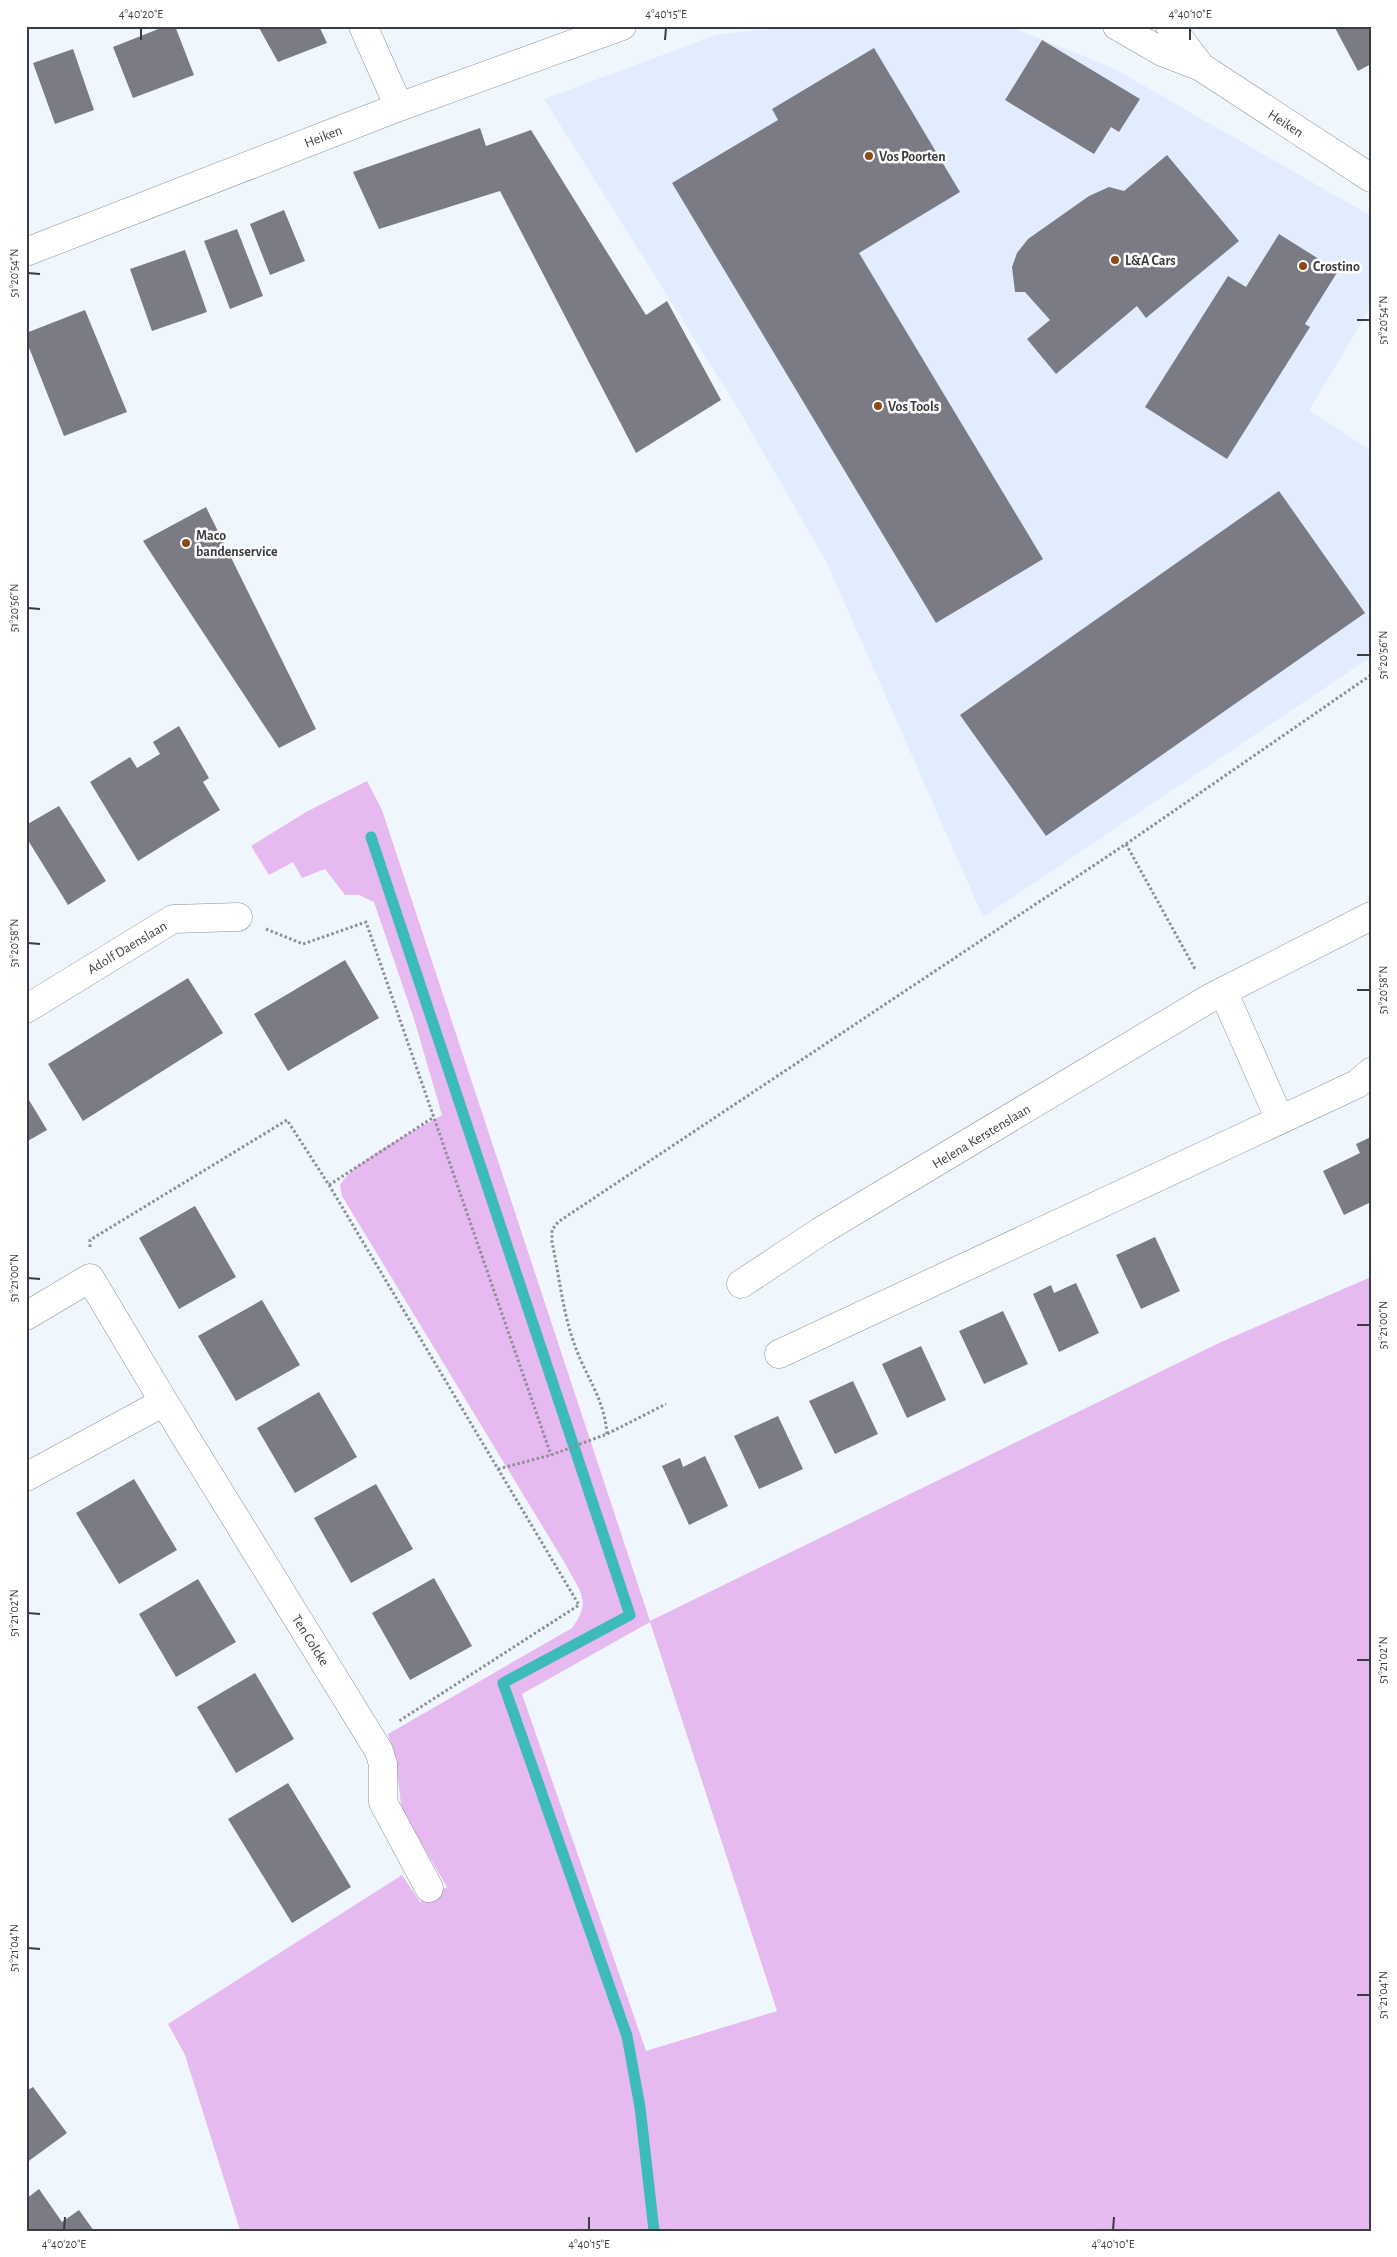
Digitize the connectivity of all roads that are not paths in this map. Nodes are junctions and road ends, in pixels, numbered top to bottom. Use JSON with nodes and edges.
{"nodes":[{"id":1,"x":364,"y":26,"type":"edge"},
{"id":2,"x":622,"y":26,"type":"edge"},
{"id":3,"x":1116,"y":26,"type":"edge"},
{"id":4,"x":1170,"y":26,"type":"edge"},
{"id":5,"x":1201,"y":68,"type":"junction"},
{"id":6,"x":399,"y":107,"type":"junction"},
{"id":7,"x":1371,"y":178,"type":"edge"},
{"id":8,"x":26,"y":252,"type":"edge"},
{"id":9,"x":1371,"y":916,"type":"edge"},
{"id":10,"x":238,"y":917,"type":"road end"},
{"id":11,"x":1217,"y":995,"type":"junction"},
{"id":12,"x":26,"y":1008,"type":"edge"},
{"id":13,"x":1371,"y":1072,"type":"edge"},
{"id":14,"x":1280,"y":1120,"type":"junction"},
{"id":15,"x":741,"y":1284,"type":"dead end"},
{"id":16,"x":26,"y":1316,"type":"edge"},
{"id":17,"x":779,"y":1354,"type":"dead end"},
{"id":18,"x":164,"y":1402,"type":"junction"},
{"id":19,"x":26,"y":1477,"type":"edge"},
{"id":20,"x":429,"y":1888,"type":"dead end"}],
"edges":[{"from":1,"to":6,"type":"street"},
{"from":2,"to":6,"type":"street","name":"Heiken"},
{"from":3,"to":5,"type":"street"},
{"from":4,"to":5,"type":"street"},
{"from":5,"to":7,"type":"street","name":"Heiken"},
{"from":6,"to":8,"type":"street","name":"Heiken"},
{"from":9,"to":11,"type":"street","name":"Helena Kerstenslaan"},
{"from":10,"to":12,"type":"street","name":"Adolf Daenslaan"},
{"from":11,"to":14,"type":"street"},
{"from":11,"to":15,"type":"street","name":"Helena Kerstenslaan"},
{"from":13,"to":14,"type":"street"},
{"from":14,"to":17,"type":"street"},
{"from":16,"to":18,"type":"street","name":"Ten Colcke"},
{"from":18,"to":19,"type":"street"},
{"from":18,"to":20,"type":"street","name":"Ten Colcke"}]}
